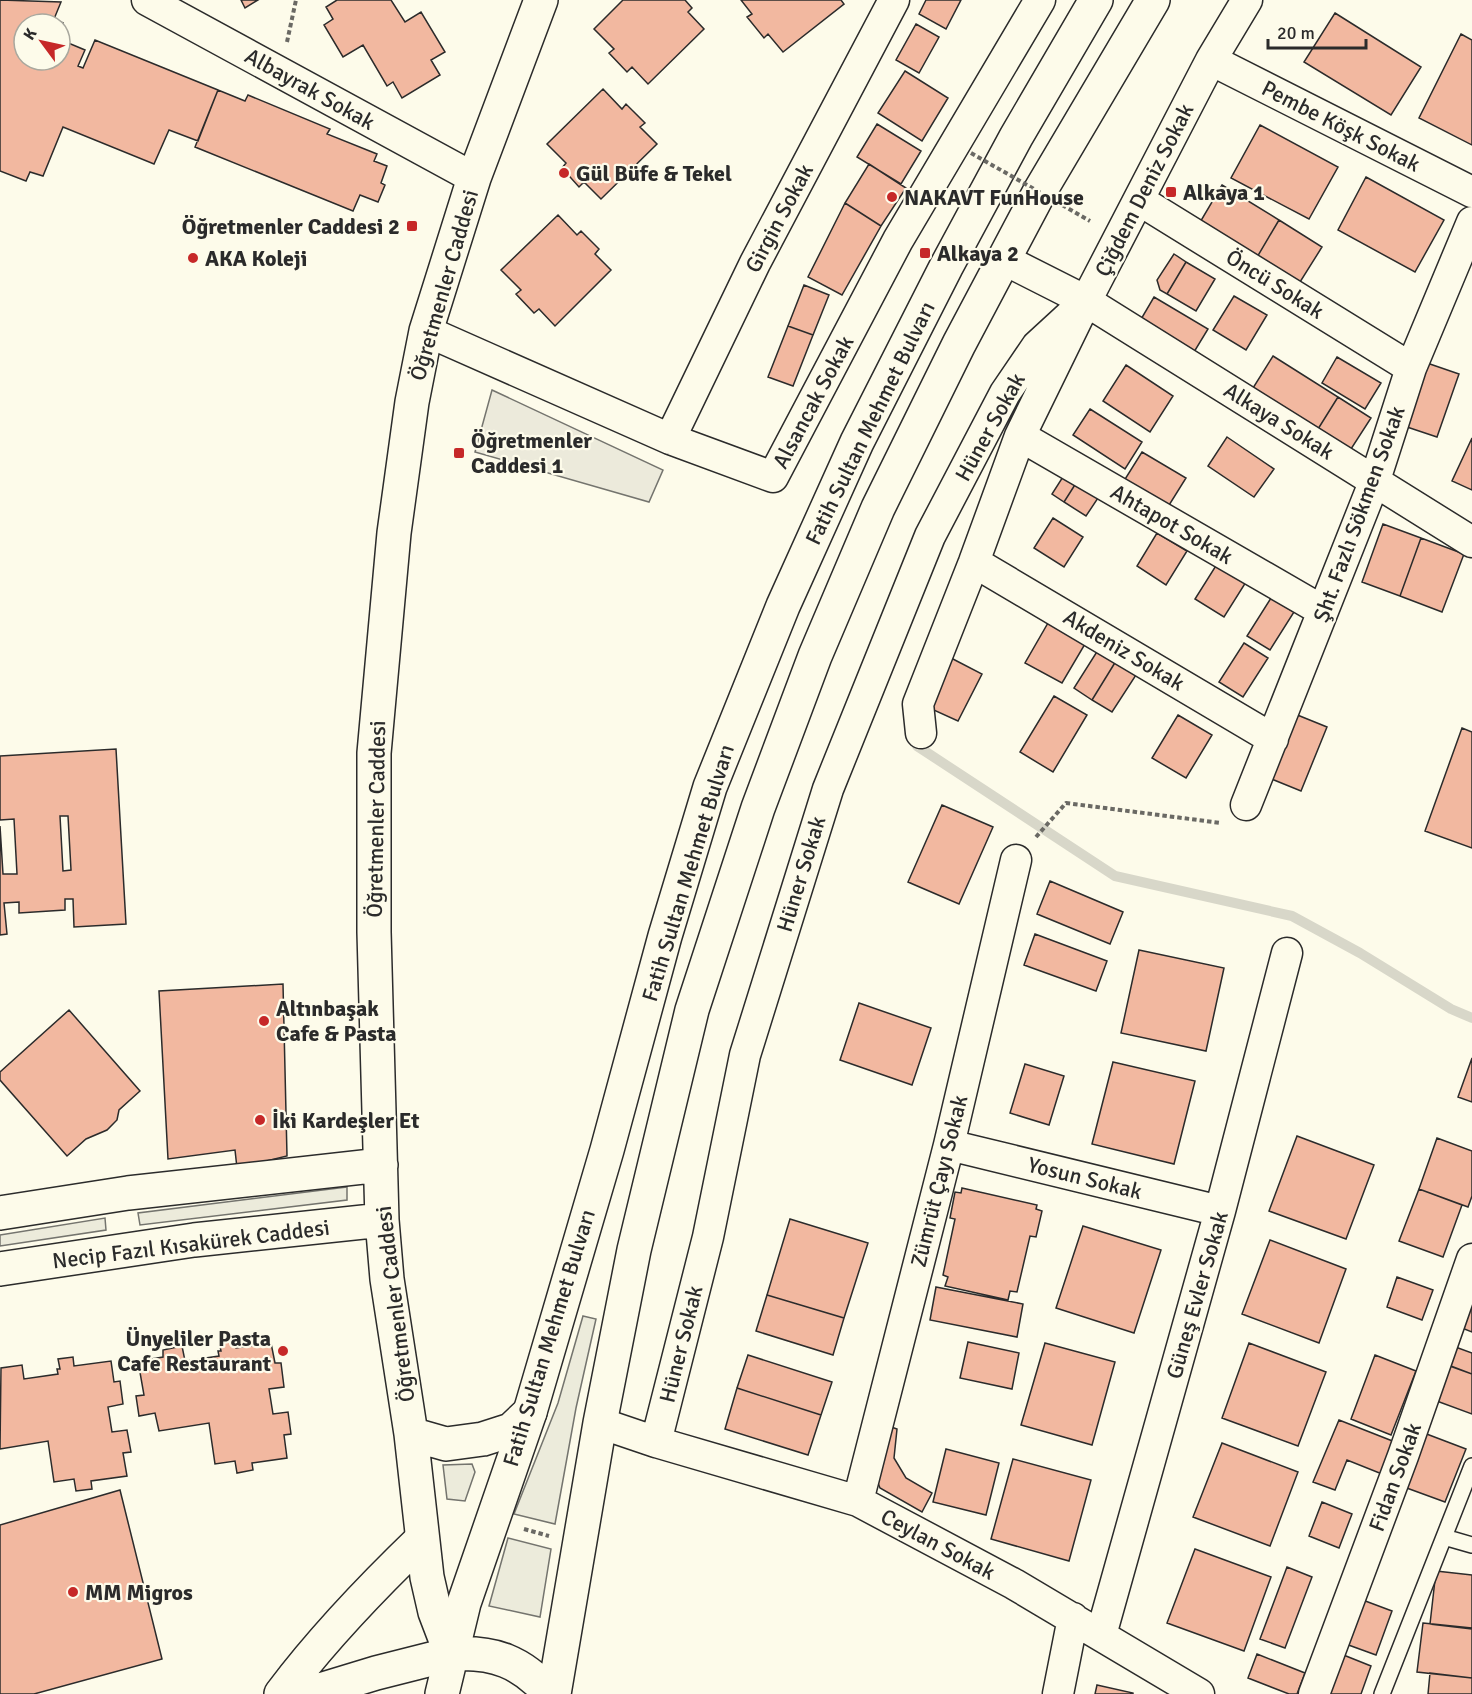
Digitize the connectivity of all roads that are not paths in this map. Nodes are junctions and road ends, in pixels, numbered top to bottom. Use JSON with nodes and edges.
{"nodes":[{"id":1,"x":147,"y":0,"type":"edge"},
{"id":2,"x":541,"y":0,"type":"edge"},
{"id":3,"x":894,"y":0,"type":"edge"},
{"id":4,"x":1040,"y":0,"type":"edge"},
{"id":5,"x":1096,"y":0,"type":"edge"},
{"id":6,"x":1153,"y":0,"type":"edge"},
{"id":7,"x":1246,"y":0,"type":"edge"},
{"id":8,"x":1211,"y":60,"type":"junction"},
{"id":9,"x":474,"y":178,"type":"junction"},
{"id":10,"x":1472,"y":192,"type":"edge"},
{"id":11,"x":1138,"y":200,"type":"junction"},
{"id":12,"x":1472,"y":222,"type":"edge"},
{"id":13,"x":1005,"y":260,"type":"junction"},
{"id":14,"x":1086,"y":301,"type":"junction"},
{"id":15,"x":426,"y":331,"type":"junction"},
{"id":16,"x":1411,"y":368,"type":"junction"},
{"id":17,"x":1020,"y":436,"type":"junction"},
{"id":18,"x":670,"y":439,"type":"junction"},
{"id":19,"x":1375,"y":480,"type":"junction"},
{"id":20,"x":1472,"y":542,"type":"edge"},
{"id":21,"x":974,"y":562,"type":"junction"},
{"id":22,"x":1323,"y":611,"type":"junction"},
{"id":23,"x":921,"y":733,"type":"dead end"},
{"id":24,"x":1273,"y":739,"type":"junction"},
{"id":25,"x":1246,"y":806,"type":"road end"},
{"id":26,"x":1016,"y":861,"type":"road end"},
{"id":27,"x":1287,"y":953,"type":"dead end"},
{"id":28,"x":949,"y":1144,"type":"junction"},
{"id":29,"x":381,"y":1165,"type":"junction"},
{"id":30,"x":1220,"y":1211,"type":"junction"},
{"id":31,"x":0,"y":1213,"type":"edge"},
{"id":32,"x":382,"y":1220,"type":"junction"},
{"id":33,"x":1472,"y":1259,"type":"edge"},
{"id":34,"x":0,"y":1269,"type":"edge"},
{"id":35,"x":530,"y":1412,"type":"junction"},
{"id":36,"x":600,"y":1423,"type":"junction"},
{"id":37,"x":411,"y":1434,"type":"junction"},
{"id":38,"x":656,"y":1442,"type":"junction"},
{"id":39,"x":1472,"y":1466,"type":"edge"},
{"id":40,"x":858,"y":1501,"type":"junction"},
{"id":41,"x":1444,"y":1537,"type":"junction"},
{"id":42,"x":422,"y":1539,"type":"junction"},
{"id":43,"x":1472,"y":1545,"type":"edge"},
{"id":44,"x":1073,"y":1618,"type":"junction"},
{"id":45,"x":1101,"y":1635,"type":"junction"},
{"id":46,"x":451,"y":1654,"type":"junction"},
{"id":47,"x":281,"y":1694,"type":"edge"},
{"id":48,"x":306,"y":1694,"type":"edge"},
{"id":49,"x":442,"y":1694,"type":"edge"},
{"id":50,"x":552,"y":1694,"type":"edge"},
{"id":51,"x":1058,"y":1694,"type":"edge"},
{"id":52,"x":1199,"y":1694,"type":"edge"},
{"id":53,"x":1314,"y":1694,"type":"edge"},
{"id":54,"x":1382,"y":1694,"type":"edge"}],
"edges":[{"from":1,"to":9,"type":"street","name":"Albayrak Sokak"},
{"from":2,"to":9,"type":"main road","name":"Öğretmenler Caddesi"},
{"from":3,"to":18,"type":"street","name":"Girgin Sokak"},
{"from":4,"to":18,"type":"street","name":"Alsancak Sokak"},
{"from":5,"to":35,"type":"main road","name":"Fatih Sultan Mehmet Bulvarı"},
{"from":6,"to":13,"type":"main road","name":"Fatih Sultan Mehmet Bulvarı"},
{"from":7,"to":8,"type":"street","name":"Çiğdem Deniz Sokak"},
{"from":8,"to":10,"type":"street","name":"Pembe Köşk Sokak"},
{"from":8,"to":11,"type":"street","name":"Çiğdem Deniz Sokak"},
{"from":9,"to":15,"type":"main road","name":"Öğretmenler Caddesi"},
{"from":11,"to":14,"type":"street","name":"Çiğdem Deniz Sokak"},
{"from":11,"to":16,"type":"street","name":"Öncü Sokak"},
{"from":12,"to":16,"type":"street","name":"Şht. Fazlı Sökmen Sokak"},
{"from":13,"to":14,"type":"street","name":"Çiğdem Deniz Sokak"},
{"from":13,"to":36,"type":"main road","name":"Fatih Sultan Mehmet Bulvarı"},
{"from":14,"to":17,"type":"street"},
{"from":14,"to":19,"type":"street","name":"Alkaya Sokak"},
{"from":14,"to":38,"type":"street","name":"Hüner Sokak"},
{"from":15,"to":18,"type":"street","name":"Alsancak Sokak"},
{"from":15,"to":29,"type":"main road","name":"Öğretmenler Caddesi"},
{"from":16,"to":19,"type":"street","name":"Şht. Fazlı Sökmen Sokak"},
{"from":17,"to":21,"type":"street"},
{"from":17,"to":22,"type":"street","name":"Ahtapot Sokak"},
{"from":19,"to":20,"type":"street","name":"Alkaya Sokak"},
{"from":19,"to":22,"type":"street","name":"Şht. Fazlı Sökmen Sokak"},
{"from":21,"to":23,"type":"street"},
{"from":21,"to":24,"type":"street","name":"Akdeniz Sokak"},
{"from":22,"to":24,"type":"street","name":"Şht. Fazlı Sökmen Sokak"},
{"from":24,"to":25,"type":"street","name":"Şht. Fazlı Sökmen Sokak"},
{"from":26,"to":28,"type":"street","name":"Zümrüt Çayı Sokak"},
{"from":27,"to":30,"type":"street","name":"Güneş Evler Sokak"},
{"from":28,"to":30,"type":"street","name":"Yosun Sokak"},
{"from":28,"to":40,"type":"street","name":"Zümrüt Çayı Sokak"},
{"from":29,"to":31,"type":"main road"},
{"from":29,"to":32,"type":"main road","name":"Öğretmenler Caddesi"},
{"from":30,"to":45,"type":"street","name":"Güneş Evler Sokak"},
{"from":32,"to":34,"type":"main road","name":"Necip Fazıl Kısakürek Caddesi"},
{"from":32,"to":37,"type":"main road","name":"Öğretmenler Caddesi"},
{"from":33,"to":53,"type":"street","name":"Fidan Sokak"},
{"from":35,"to":37,"type":"main road"},
{"from":35,"to":46,"type":"main road","name":"Fatih Sultan Mehmet Bulvarı"},
{"from":36,"to":38,"type":"street"},
{"from":36,"to":50,"type":"main road","name":"Fatih Sultan Mehmet Bulvarı"},
{"from":37,"to":42,"type":"main road","name":"Öğretmenler Caddesi"},
{"from":38,"to":40,"type":"street","name":"Ceylan Sokak"},
{"from":39,"to":41,"type":"lane"},
{"from":40,"to":44,"type":"street","name":"Ceylan Sokak"},
{"from":41,"to":43,"type":"lane"},
{"from":41,"to":54,"type":"lane"},
{"from":42,"to":46,"type":"main road","name":"Öğretmenler Caddesi"},
{"from":42,"to":47,"type":"main road"},
{"from":44,"to":45,"type":"street","name":"Ceylan Sokak"},
{"from":44,"to":51,"type":"street"},
{"from":45,"to":52,"type":"street","name":"Ceylan Sokak"},
{"from":46,"to":48,"type":"main road"},
{"from":46,"to":49,"type":"main road","name":"Fatih Sultan Mehmet Bulvarı"},
{"from":46,"to":50,"type":"main road"}]}
